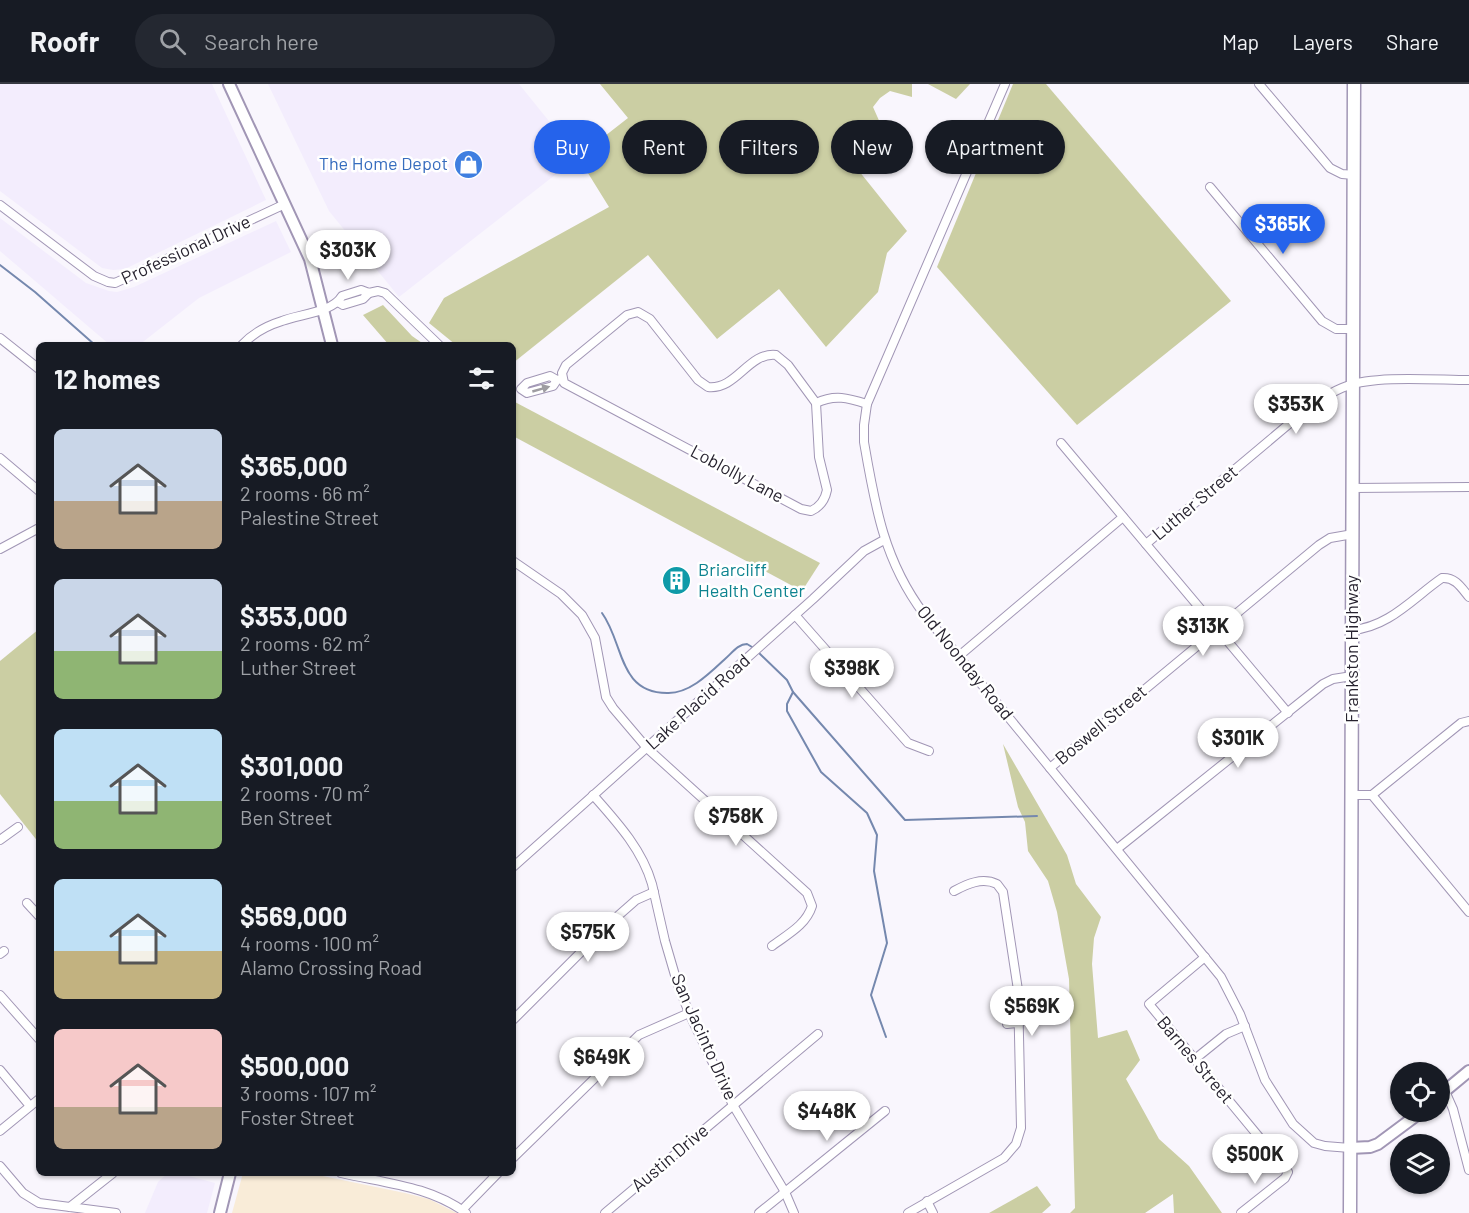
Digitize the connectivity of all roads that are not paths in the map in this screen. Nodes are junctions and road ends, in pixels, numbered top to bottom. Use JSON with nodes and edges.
{"nodes":[{"id":1,"x":229,"y":84,"type":"edge"},
{"id":2,"x":1005,"y":84,"type":"edge"},
{"id":3,"x":1259,"y":84,"type":"edge"},
{"id":4,"x":1354,"y":84,"type":"edge"},
{"id":5,"x":1354,"y":175,"type":"junction"},
{"id":6,"x":1210,"y":187,"type":"dead end"},
{"id":7,"x":285,"y":204,"type":"junction"},
{"id":8,"x":0,"y":205,"type":"edge"},
{"id":9,"x":323,"y":309,"type":"junction"},
{"id":10,"x":1353,"y":329,"type":"junction"},
{"id":11,"x":0,"y":338,"type":"edge"},
{"id":12,"x":246,"y":342,"type":"edge"},
{"id":13,"x":331,"y":342,"type":"edge"},
{"id":14,"x":436,"y":342,"type":"edge"},
{"id":15,"x":36,"y":367,"type":"edge"},
{"id":16,"x":560,"y":379,"type":"junction"},
{"id":17,"x":1469,"y":380,"type":"edge"},
{"id":18,"x":1353,"y":384,"type":"junction"},
{"id":19,"x":517,"y":389,"type":"edge"},
{"id":20,"x":816,"y":403,"type":"junction"},
{"id":21,"x":867,"y":404,"type":"junction"},
{"id":22,"x":1061,"y":443,"type":"dead end"},
{"id":23,"x":0,"y":459,"type":"edge"},
{"id":24,"x":1469,"y":487,"type":"edge"},
{"id":25,"x":1353,"y":488,"type":"junction"},
{"id":26,"x":36,"y":489,"type":"edge"},
{"id":27,"x":1123,"y":517,"type":"junction"},
{"id":28,"x":36,"y":530,"type":"edge"},
{"id":29,"x":1353,"y":534,"type":"junction"},
{"id":30,"x":884,"y":540,"type":"junction"},
{"id":31,"x":1146,"y":544,"type":"junction"},
{"id":32,"x":0,"y":549,"type":"edge"},
{"id":33,"x":516,"y":563,"type":"edge"},
{"id":34,"x":1469,"y":597,"type":"edge"},
{"id":35,"x":795,"y":615,"type":"junction"},
{"id":36,"x":1217,"y":629,"type":"junction"},
{"id":37,"x":1352,"y":630,"type":"junction"},
{"id":38,"x":959,"y":656,"type":"junction"},
{"id":39,"x":1353,"y":676,"type":"junction"},
{"id":40,"x":1288,"y":713,"type":"junction"},
{"id":41,"x":1469,"y":721,"type":"edge"},
{"id":42,"x":647,"y":748,"type":"junction"},
{"id":43,"x":929,"y":752,"type":"dead end"},
{"id":44,"x":1050,"y":768,"type":"junction"},
{"id":45,"x":593,"y":795,"type":"junction"},
{"id":46,"x":1352,"y":795,"type":"junction"},
{"id":47,"x":1372,"y":795,"type":"junction"},
{"id":48,"x":18,"y":827,"type":"dead end"},
{"id":49,"x":0,"y":840,"type":"edge"},
{"id":50,"x":1117,"y":849,"type":"junction"},
{"id":51,"x":516,"y":864,"type":"edge"},
{"id":52,"x":954,"y":891,"type":"dead end"},
{"id":53,"x":654,"y":892,"type":"junction"},
{"id":54,"x":27,"y":903,"type":"dead end"},
{"id":55,"x":1469,"y":912,"type":"edge"},
{"id":56,"x":36,"y":913,"type":"edge"},
{"id":57,"x":772,"y":946,"type":"dead end"},
{"id":58,"x":1205,"y":957,"type":"junction"},
{"id":59,"x":0,"y":995,"type":"edge"},
{"id":60,"x":688,"y":1013,"type":"junction"},
{"id":61,"x":516,"y":1017,"type":"edge"},
{"id":62,"x":1019,"y":1023,"type":"junction"},
{"id":63,"x":1007,"y":1024,"type":"dead end"},
{"id":64,"x":1245,"y":1026,"type":"junction"},
{"id":65,"x":818,"y":1034,"type":"dead end"},
{"id":66,"x":36,"y":1036,"type":"edge"},
{"id":67,"x":1195,"y":1059,"type":"junction"},
{"id":68,"x":0,"y":1070,"type":"edge"},
{"id":69,"x":1469,"y":1071,"type":"edge"},
{"id":70,"x":1450,"y":1087,"type":"edge"},
{"id":71,"x":36,"y":1101,"type":"edge"},
{"id":72,"x":734,"y":1105,"type":"junction"},
{"id":73,"x":1450,"y":1105,"type":"edge"},
{"id":74,"x":30,"y":1106,"type":"junction"},
{"id":75,"x":885,"y":1111,"type":"dead end"},
{"id":76,"x":1408,"y":1122,"type":"edge"},
{"id":77,"x":0,"y":1131,"type":"edge"},
{"id":78,"x":1350,"y":1148,"type":"junction"},
{"id":79,"x":516,"y":1155,"type":"edge"},
{"id":80,"x":0,"y":1166,"type":"edge"},
{"id":81,"x":1469,"y":1170,"type":"edge"},
{"id":82,"x":109,"y":1176,"type":"edge"},
{"id":83,"x":229,"y":1176,"type":"edge"},
{"id":84,"x":355,"y":1176,"type":"edge"},
{"id":85,"x":495,"y":1176,"type":"edge"},
{"id":86,"x":785,"y":1192,"type":"junction"},
{"id":87,"x":927,"y":1201,"type":"junction"},
{"id":88,"x":70,"y":1208,"type":"junction"},
{"id":89,"x":464,"y":1211,"type":"edge"},
{"id":90,"x":116,"y":1213,"type":"edge"},
{"id":91,"x":220,"y":1213,"type":"edge"},
{"id":92,"x":605,"y":1213,"type":"edge"},
{"id":93,"x":759,"y":1213,"type":"edge"},
{"id":94,"x":794,"y":1213,"type":"edge"},
{"id":95,"x":908,"y":1213,"type":"edge"},
{"id":96,"x":933,"y":1213,"type":"edge"},
{"id":97,"x":1241,"y":1213,"type":"edge"},
{"id":98,"x":1350,"y":1213,"type":"edge"}],
"edges":[{"from":1,"to":7,"type":"main road"},
{"from":2,"to":21,"type":"street","name":"Old Noonday Road"},
{"from":3,"to":5,"type":"street"},
{"from":4,"to":5,"type":"main road","name":"Frankston Highway"},
{"from":5,"to":10,"type":"main road","name":"Frankston Highway"},
{"from":6,"to":10,"type":"street"},
{"from":7,"to":8,"type":"street","name":"Professional Drive"},
{"from":7,"to":9,"type":"main road"},
{"from":9,"to":12,"type":"street"},
{"from":9,"to":13,"type":"main road"},
{"from":9,"to":14,"type":"street"},
{"from":10,"to":18,"type":"main road","name":"Frankston Highway"},
{"from":11,"to":15,"type":"street"},
{"from":16,"to":19,"type":"street"},
{"from":16,"to":20,"type":"street"},
{"from":16,"to":20,"type":"street","name":"Loblolly Lane"},
{"from":17,"to":18,"type":"street","name":"Luther Street"},
{"from":18,"to":25,"type":"main road","name":"Frankston Highway"},
{"from":18,"to":31,"type":"street","name":"Luther Street"},
{"from":20,"to":21,"type":"street"},
{"from":21,"to":30,"type":"street","name":"Old Noonday Road"},
{"from":22,"to":27,"type":"street"},
{"from":23,"to":26,"type":"street"},
{"from":24,"to":25,"type":"street"},
{"from":25,"to":29,"type":"main road","name":"Frankston Highway"},
{"from":27,"to":31,"type":"street"},
{"from":27,"to":38,"type":"street"},
{"from":28,"to":32,"type":"street"},
{"from":29,"to":36,"type":"street","name":"Boswell Street"},
{"from":29,"to":37,"type":"main road","name":"Frankston Highway"},
{"from":30,"to":35,"type":"street","name":"Lake Placid Road"},
{"from":30,"to":38,"type":"street","name":"Old Noonday Road"},
{"from":31,"to":36,"type":"street"},
{"from":33,"to":42,"type":"street"},
{"from":34,"to":37,"type":"street"},
{"from":35,"to":42,"type":"street","name":"Lake Placid Road"},
{"from":35,"to":43,"type":"street"},
{"from":36,"to":40,"type":"street"},
{"from":36,"to":44,"type":"street","name":"Boswell Street"},
{"from":37,"to":39,"type":"main road","name":"Frankston Highway"},
{"from":38,"to":44,"type":"street","name":"Old Noonday Road"},
{"from":39,"to":40,"type":"street"},
{"from":39,"to":46,"type":"main road","name":"Frankston Highway"},
{"from":40,"to":50,"type":"street"},
{"from":41,"to":47,"type":"street"},
{"from":42,"to":45,"type":"street","name":"Lake Placid Road"},
{"from":42,"to":57,"type":"street"},
{"from":44,"to":50,"type":"street","name":"Old Noonday Road"},
{"from":45,"to":51,"type":"street","name":"Lake Placid Road"},
{"from":45,"to":53,"type":"street","name":"San Jacinto Drive"},
{"from":46,"to":47,"type":"street"},
{"from":46,"to":78,"type":"main road","name":"Frankston Highway"},
{"from":47,"to":55,"type":"street"},
{"from":48,"to":49,"type":"street"},
{"from":50,"to":58,"type":"street","name":"Old Noonday Road"},
{"from":52,"to":62,"type":"street"},
{"from":53,"to":60,"type":"street","name":"San Jacinto Drive"},
{"from":53,"to":61,"type":"street"},
{"from":54,"to":56,"type":"street"},
{"from":58,"to":64,"type":"street","name":"Old Noonday Road"},
{"from":58,"to":67,"type":"street","name":"Barnes Street"},
{"from":59,"to":66,"type":"street"},
{"from":60,"to":72,"type":"street","name":"San Jacinto Drive"},
{"from":60,"to":79,"type":"street"},
{"from":62,"to":63,"type":"street"},
{"from":62,"to":87,"type":"street"},
{"from":64,"to":67,"type":"street"},
{"from":64,"to":78,"type":"street","name":"Old Noonday Road"},
{"from":65,"to":72,"type":"street","name":"Austin Drive"},
{"from":67,"to":97,"type":"street","name":"Barnes Street"},
{"from":68,"to":74,"type":"street"},
{"from":69,"to":70,"type":"main road"},
{"from":71,"to":74,"type":"street"},
{"from":72,"to":86,"type":"street","name":"San Jacinto Drive"},
{"from":72,"to":92,"type":"street","name":"Austin Drive"},
{"from":73,"to":81,"type":"street"},
{"from":74,"to":77,"type":"street"},
{"from":75,"to":86,"type":"street"},
{"from":76,"to":78,"type":"main road"},
{"from":78,"to":98,"type":"main road","name":"Frankston Highway"},
{"from":80,"to":88,"type":"street"},
{"from":82,"to":88,"type":"street"},
{"from":83,"to":91,"type":"main road"},
{"from":84,"to":89,"type":"street"},
{"from":85,"to":89,"type":"street"},
{"from":86,"to":93,"type":"street"},
{"from":86,"to":94,"type":"street","name":"San Jacinto Drive"},
{"from":87,"to":95,"type":"street"},
{"from":87,"to":96,"type":"street"},
{"from":88,"to":90,"type":"street"}]}
